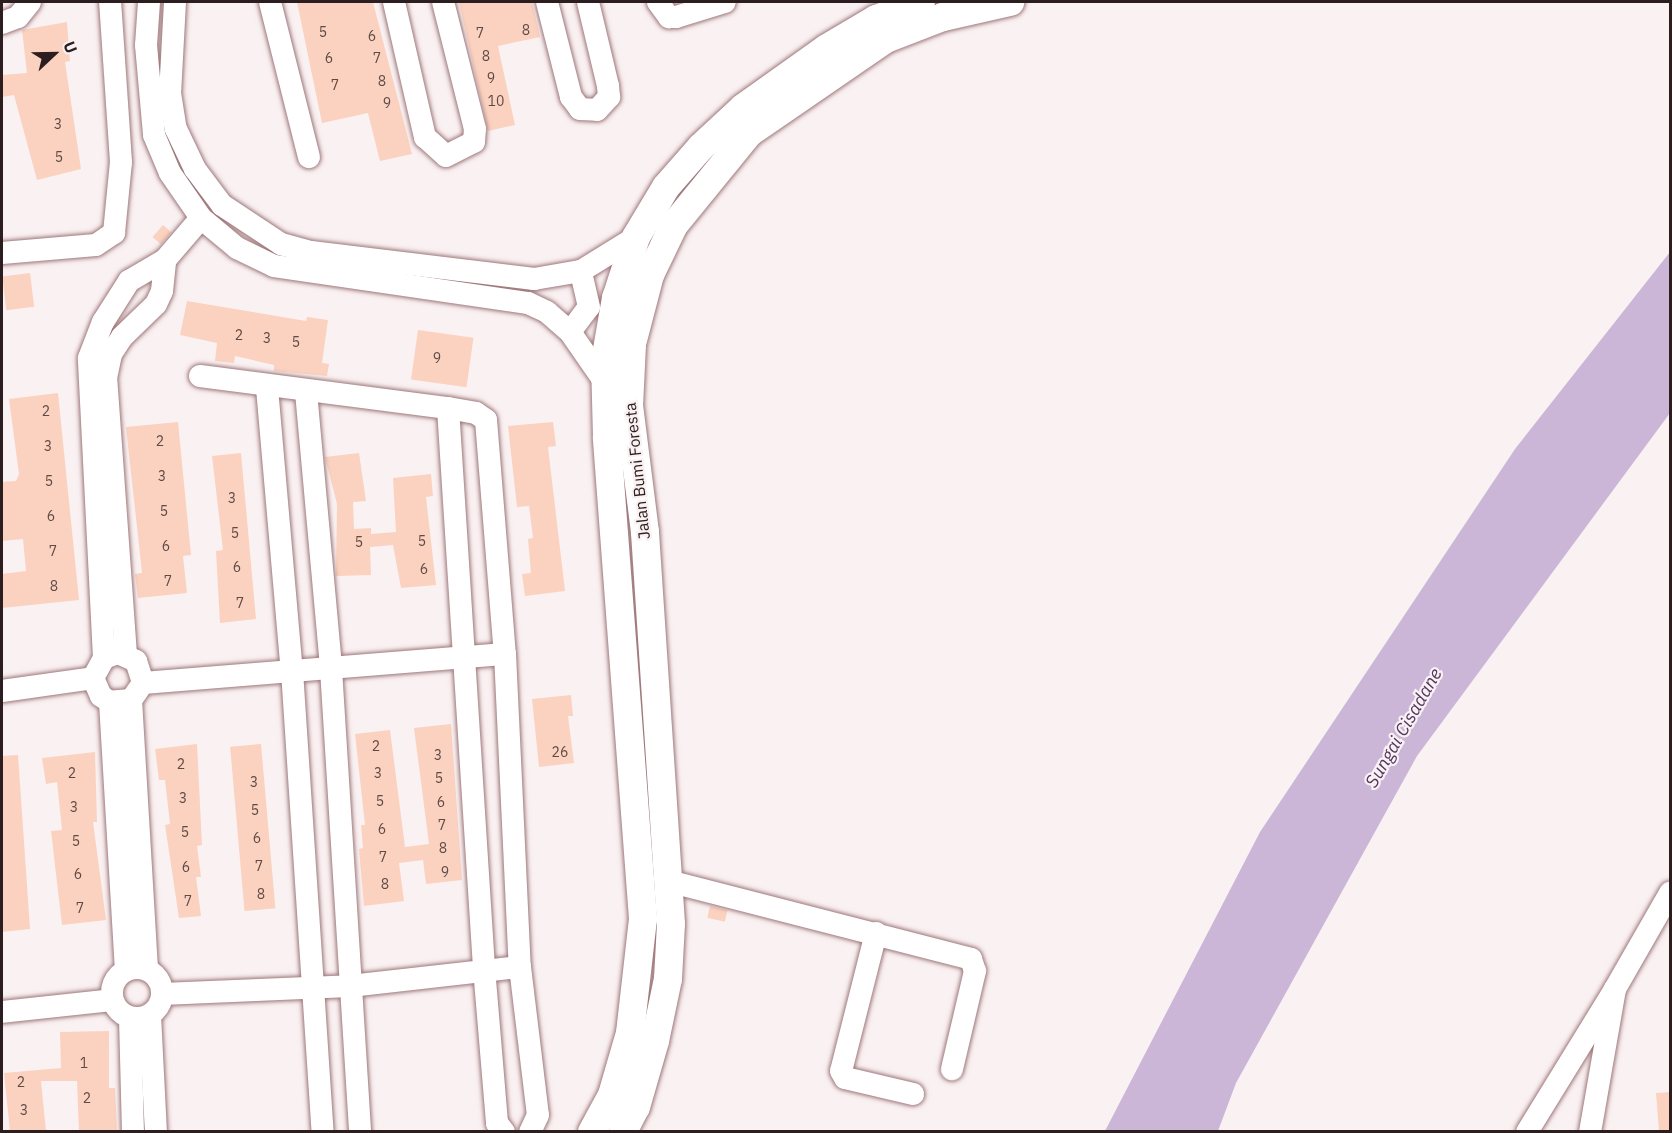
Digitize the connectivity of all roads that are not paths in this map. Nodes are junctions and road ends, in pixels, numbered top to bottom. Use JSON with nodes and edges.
{"nodes":[{"id":1,"x":33,"y":2,"type":"edge"},
{"id":2,"x":110,"y":2,"type":"edge"},
{"id":3,"x":149,"y":2,"type":"edge"},
{"id":4,"x":175,"y":2,"type":"edge"},
{"id":5,"x":270,"y":2,"type":"edge"},
{"id":6,"x":394,"y":2,"type":"edge"},
{"id":7,"x":443,"y":2,"type":"edge"},
{"id":8,"x":548,"y":2,"type":"edge"},
{"id":9,"x":588,"y":2,"type":"edge"},
{"id":10,"x":658,"y":2,"type":"edge"},
{"id":11,"x":725,"y":2,"type":"edge"},
{"id":12,"x":921,"y":2,"type":"edge"},
{"id":13,"x":1010,"y":2,"type":"edge"},
{"id":14,"x":2,"y":23,"type":"edge"},
{"id":15,"x":833,"y":58,"type":"junction"},
{"id":16,"x":309,"y":158,"type":"dead end"},
{"id":17,"x":201,"y":218,"type":"junction"},
{"id":18,"x":636,"y":237,"type":"junction"},
{"id":19,"x":2,"y":253,"type":"edge"},
{"id":20,"x":165,"y":260,"type":"junction"},
{"id":21,"x":444,"y":268,"type":"junction"},
{"id":22,"x":581,"y":271,"type":"junction"},
{"id":23,"x":441,"y":291,"type":"junction"},
{"id":24,"x":103,"y":322,"type":"junction"},
{"id":25,"x":570,"y":332,"type":"junction"},
{"id":26,"x":122,"y":337,"type":"junction"},
{"id":27,"x":200,"y":376,"type":"dead end"},
{"id":28,"x":606,"y":384,"type":"junction"},
{"id":29,"x":267,"y":388,"type":"junction"},
{"id":30,"x":306,"y":392,"type":"junction"},
{"id":31,"x":448,"y":408,"type":"junction"},
{"id":32,"x":631,"y":533,"type":"junction"},
{"id":33,"x":505,"y":654,"type":"junction"},
{"id":34,"x":115,"y":656,"type":"junction"},
{"id":35,"x":467,"y":656,"type":"junction"},
{"id":36,"x":331,"y":669,"type":"junction"},
{"id":37,"x":292,"y":671,"type":"junction"},
{"id":38,"x":93,"y":678,"type":"junction"},
{"id":39,"x":2,"y":691,"type":"edge"},
{"id":40,"x":128,"y":695,"type":"junction"},
{"id":41,"x":668,"y":881,"type":"junction"},
{"id":42,"x":1671,"y":893,"type":"edge"},
{"id":43,"x":876,"y":933,"type":"junction"},
{"id":44,"x":520,"y":967,"type":"junction"},
{"id":45,"x":484,"y":968,"type":"junction"},
{"id":46,"x":136,"y":970,"type":"junction"},
{"id":47,"x":350,"y":986,"type":"junction"},
{"id":48,"x":310,"y":988,"type":"junction"},
{"id":49,"x":1615,"y":989,"type":"junction"},
{"id":50,"x":162,"y":994,"type":"junction"},
{"id":51,"x":112,"y":1000,"type":"junction"},
{"id":52,"x":2,"y":1012,"type":"edge"},
{"id":53,"x":140,"y":1017,"type":"junction"},
{"id":54,"x":952,"y":1069,"type":"dead end"},
{"id":55,"x":1557,"y":1080,"type":"junction"},
{"id":56,"x":1596,"y":1087,"type":"junction"},
{"id":57,"x":913,"y":1094,"type":"dead end"},
{"id":58,"x":133,"y":1131,"type":"edge"},
{"id":59,"x":156,"y":1131,"type":"edge"},
{"id":60,"x":323,"y":1131,"type":"edge"},
{"id":61,"x":360,"y":1131,"type":"edge"},
{"id":62,"x":504,"y":1131,"type":"edge"},
{"id":63,"x":530,"y":1131,"type":"edge"},
{"id":64,"x":592,"y":1131,"type":"edge"},
{"id":65,"x":623,"y":1131,"type":"edge"},
{"id":66,"x":1527,"y":1131,"type":"edge"},
{"id":67,"x":1590,"y":1131,"type":"edge"}],
"edges":[{"from":1,"to":14,"type":"street"},
{"from":2,"to":19,"type":"street"},
{"from":3,"to":17,"type":"street"},
{"from":4,"to":21,"type":"street"},
{"from":5,"to":16,"type":"street"},
{"from":6,"to":7,"type":"street"},
{"from":8,"to":9,"type":"street"},
{"from":10,"to":11,"type":"street"},
{"from":12,"to":15,"type":"main road","name":"Jalan Bumi Foresta"},
{"from":13,"to":15,"type":"main road","name":"Jalan Bumi Foresta"},
{"from":15,"to":18,"type":"main road","name":"Jalan Bumi Foresta"},
{"from":15,"to":32,"type":"main road","name":"Jalan Bumi Foresta"},
{"from":17,"to":20,"type":"street"},
{"from":17,"to":23,"type":"street"},
{"from":18,"to":22,"type":"street"},
{"from":18,"to":28,"type":"main road","name":"Jalan Bumi Foresta"},
{"from":20,"to":24,"type":"street"},
{"from":20,"to":26,"type":"street"},
{"from":21,"to":22,"type":"street"},
{"from":21,"to":23,"type":"street"},
{"from":22,"to":25,"type":"street"},
{"from":23,"to":25,"type":"street"},
{"from":24,"to":26,"type":"street"},
{"from":24,"to":34,"type":"street"},
{"from":25,"to":28,"type":"street"},
{"from":26,"to":34,"type":"street"},
{"from":27,"to":29,"type":"street"},
{"from":28,"to":32,"type":"main road","name":"Jalan Bumi Foresta"},
{"from":29,"to":30,"type":"street"},
{"from":29,"to":37,"type":"street"},
{"from":30,"to":31,"type":"street"},
{"from":30,"to":36,"type":"street"},
{"from":31,"to":33,"type":"street"},
{"from":31,"to":35,"type":"street"},
{"from":32,"to":41,"type":"main road","name":"Jalan Bumi Foresta"},
{"from":32,"to":64,"type":"main road","name":"Jalan Bumi Foresta"},
{"from":33,"to":35,"type":"street"},
{"from":33,"to":44,"type":"street"},
{"from":34,"to":38,"type":"street"},
{"from":34,"to":40,"type":"street"},
{"from":35,"to":36,"type":"street"},
{"from":35,"to":45,"type":"street"},
{"from":36,"to":37,"type":"street"},
{"from":36,"to":47,"type":"street"},
{"from":37,"to":40,"type":"street"},
{"from":37,"to":48,"type":"street"},
{"from":38,"to":39,"type":"street"},
{"from":38,"to":40,"type":"street"},
{"from":40,"to":46,"type":"street"},
{"from":41,"to":43,"type":"street"},
{"from":41,"to":65,"type":"main road","name":"Jalan Bumi Foresta"},
{"from":42,"to":49,"type":"street"},
{"from":43,"to":54,"type":"street"},
{"from":43,"to":57,"type":"street"},
{"from":44,"to":45,"type":"street"},
{"from":44,"to":63,"type":"street"},
{"from":45,"to":47,"type":"street"},
{"from":45,"to":62,"type":"street"},
{"from":46,"to":50,"type":"street"},
{"from":46,"to":51,"type":"street"},
{"from":47,"to":48,"type":"street"},
{"from":47,"to":61,"type":"street"},
{"from":48,"to":50,"type":"street"},
{"from":48,"to":60,"type":"street"},
{"from":49,"to":55,"type":"street"},
{"from":49,"to":56,"type":"street"},
{"from":50,"to":53,"type":"street"},
{"from":51,"to":52,"type":"street"},
{"from":51,"to":53,"type":"street"},
{"from":53,"to":58,"type":"street"},
{"from":53,"to":59,"type":"street"},
{"from":55,"to":56,"type":"street"},
{"from":55,"to":66,"type":"street"},
{"from":56,"to":67,"type":"street"}]}
